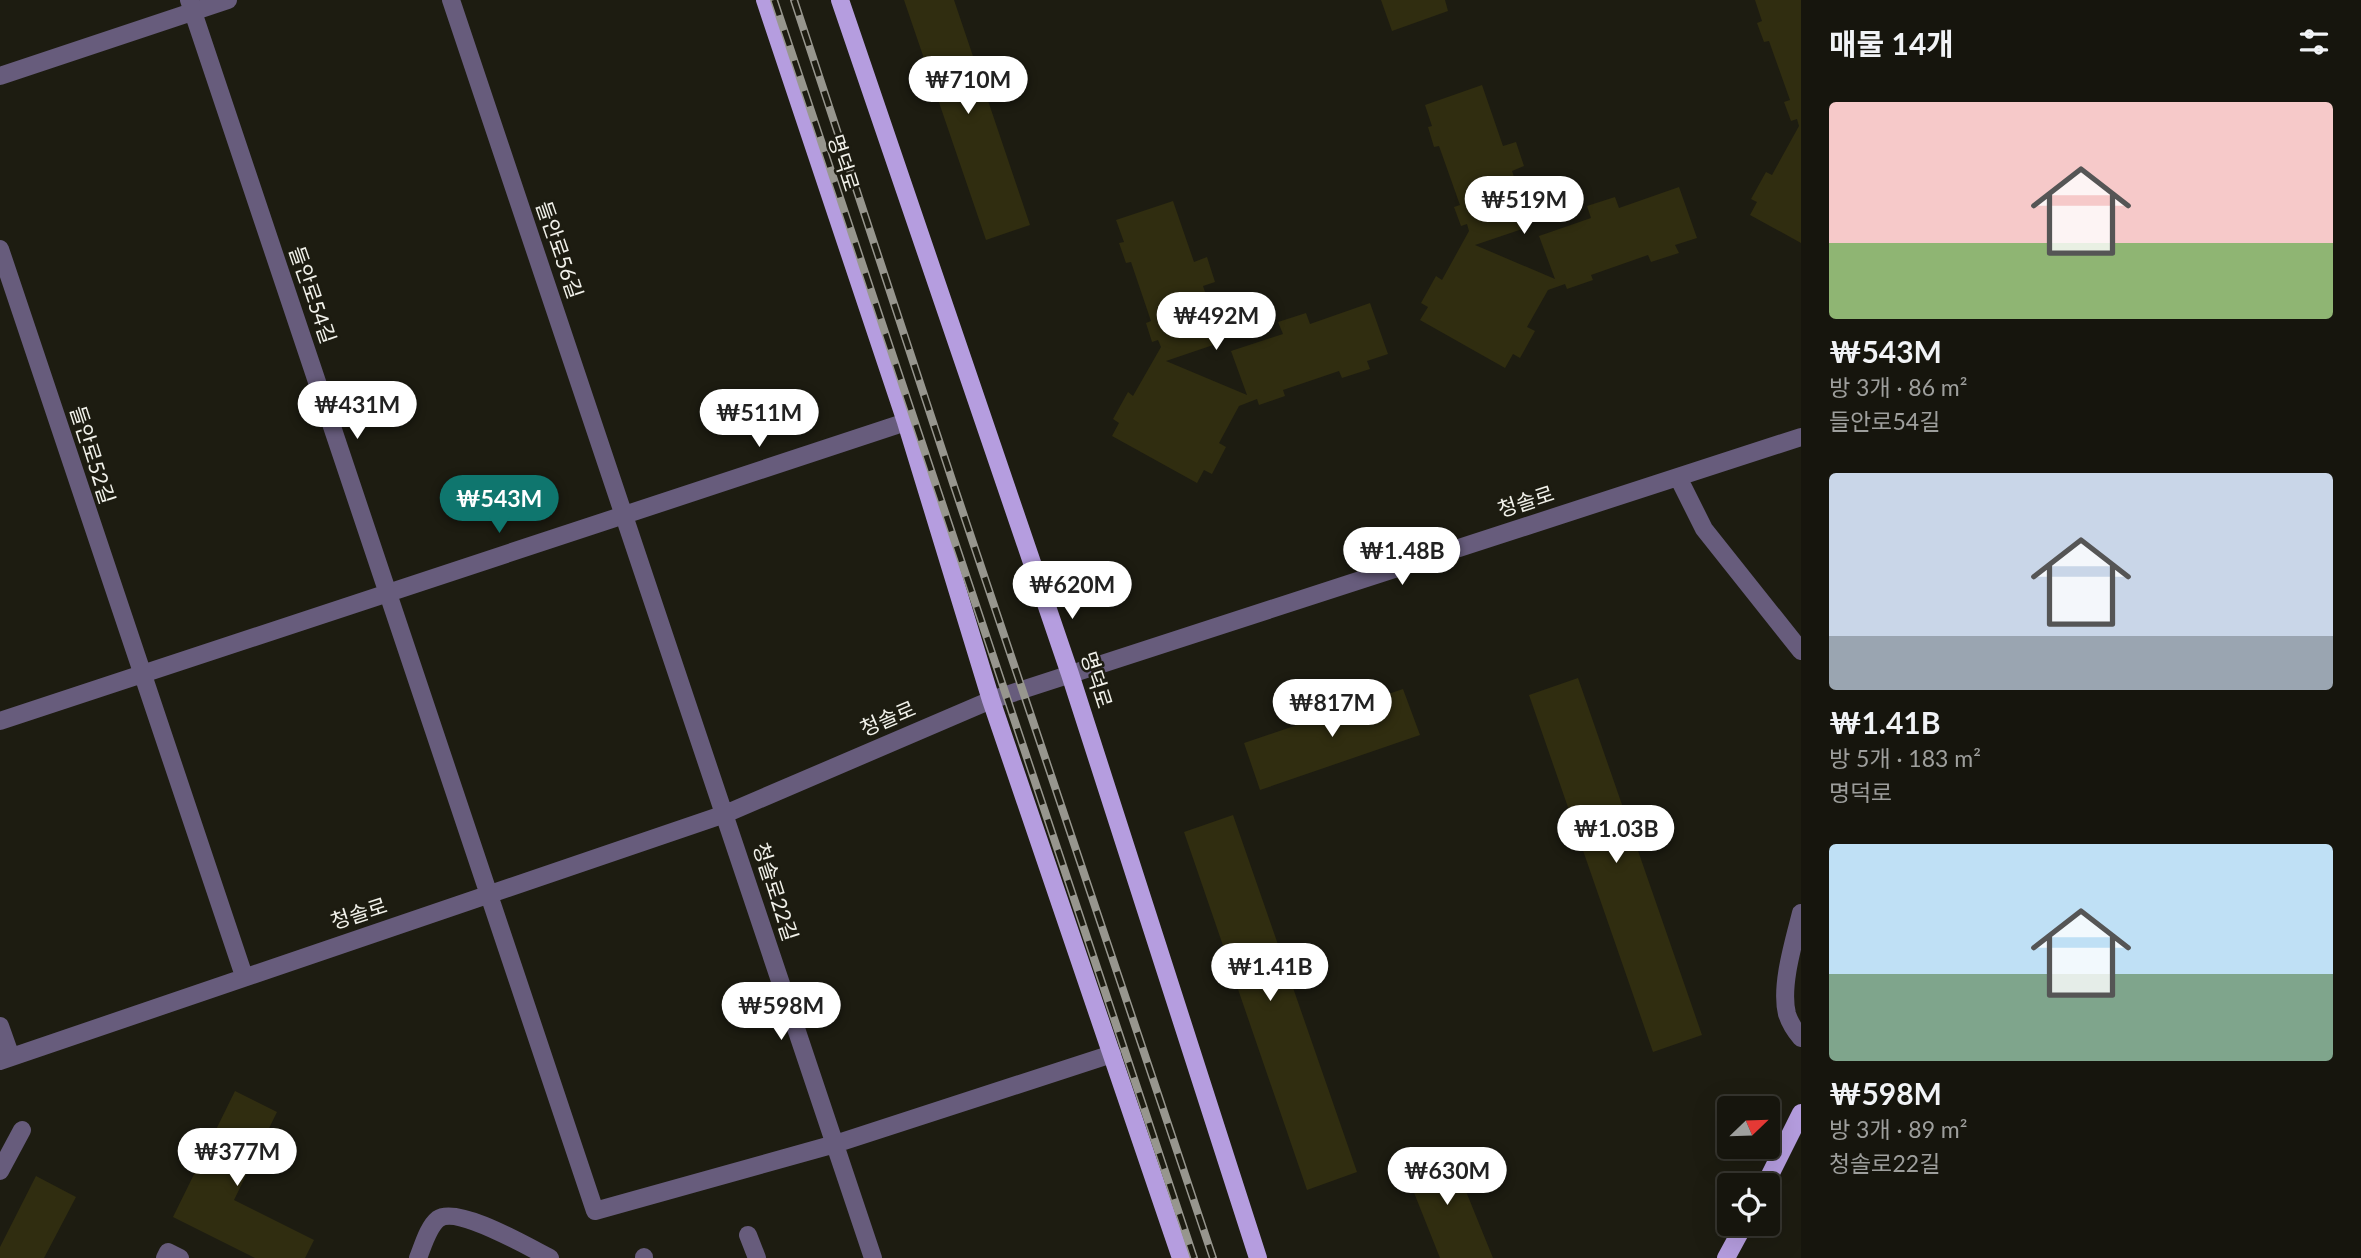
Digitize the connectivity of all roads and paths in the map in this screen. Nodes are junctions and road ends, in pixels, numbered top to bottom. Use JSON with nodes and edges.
{"nodes":[{"id":1,"x":228,"y":0,"type":"edge"},
{"id":2,"x":451,"y":0,"type":"edge"},
{"id":3,"x":765,"y":0,"type":"edge"},
{"id":4,"x":841,"y":0,"type":"edge"},
{"id":5,"x":191,"y":6,"type":"edge"},
{"id":6,"x":0,"y":76,"type":"edge"},
{"id":7,"x":0,"y":249,"type":"edge"},
{"id":8,"x":905,"y":422,"type":"junction"},
{"id":9,"x":1801,"y":437,"type":"edge"},
{"id":10,"x":1678,"y":477,"type":"junction"},
{"id":11,"x":624,"y":514,"type":"junction"},
{"id":12,"x":387,"y":593,"type":"junction"},
{"id":13,"x":1801,"y":651,"type":"edge"},
{"id":14,"x":142,"y":674,"type":"junction"},
{"id":15,"x":1070,"y":674,"type":"junction"},
{"id":16,"x":991,"y":700,"type":"junction"},
{"id":17,"x":0,"y":721,"type":"edge"},
{"id":18,"x":725,"y":814,"type":"junction"},
{"id":19,"x":489,"y":895,"type":"junction"},
{"id":20,"x":1801,"y":913,"type":"edge"},
{"id":21,"x":244,"y":976,"type":"junction"},
{"id":22,"x":0,"y":1026,"type":"edge"},
{"id":23,"x":1801,"y":1038,"type":"edge"},
{"id":24,"x":1112,"y":1054,"type":"junction"},
{"id":25,"x":5,"y":1059,"type":"edge"},
{"id":26,"x":1801,"y":1113,"type":"edge"},
{"id":27,"x":22,"y":1130,"type":"dead end"},
{"id":28,"x":835,"y":1144,"type":"junction"},
{"id":29,"x":0,"y":1171,"type":"edge"},
{"id":30,"x":1771,"y":1173,"type":"edge"},
{"id":31,"x":748,"y":1235,"type":"dead end"},
{"id":32,"x":1738,"y":1236,"type":"edge"},
{"id":33,"x":165,"y":1258,"type":"edge"},
{"id":34,"x":180,"y":1258,"type":"edge"},
{"id":35,"x":418,"y":1258,"type":"edge"},
{"id":36,"x":551,"y":1258,"type":"edge"},
{"id":37,"x":757,"y":1258,"type":"edge"},
{"id":38,"x":873,"y":1258,"type":"edge"},
{"id":39,"x":1181,"y":1258,"type":"edge"},
{"id":40,"x":1258,"y":1258,"type":"edge"},
{"id":41,"x":1726,"y":1258,"type":"edge"}],
"edges":[{"from":1,"to":5,"type":"street"},
{"from":2,"to":11,"type":"street","name":"들안로56길"},
{"from":3,"to":8,"type":"main road","name":"명덕로"},
{"from":4,"to":15,"type":"main road","name":"명덕로"},
{"from":5,"to":6,"type":"street"},
{"from":5,"to":12,"type":"street","name":"들안로54길"},
{"from":7,"to":14,"type":"street","name":"들안로52길"},
{"from":8,"to":11,"type":"street"},
{"from":8,"to":16,"type":"main road","name":"명덕로"},
{"from":9,"to":10,"type":"street","name":"청솔로"},
{"from":10,"to":13,"type":"street"},
{"from":10,"to":15,"type":"street","name":"청솔로"},
{"from":11,"to":12,"type":"street"},
{"from":11,"to":18,"type":"street","name":"들안로56길"},
{"from":12,"to":14,"type":"street"},
{"from":12,"to":19,"type":"street","name":"들안로54길"},
{"from":14,"to":17,"type":"street"},
{"from":14,"to":21,"type":"street","name":"들안로52길"},
{"from":15,"to":16,"type":"street","name":"청솔로"},
{"from":15,"to":40,"type":"main road","name":"명덕로"},
{"from":16,"to":18,"type":"street","name":"청솔로"},
{"from":16,"to":24,"type":"main road","name":"명덕로"},
{"from":18,"to":19,"type":"street","name":"청솔로"},
{"from":18,"to":28,"type":"street","name":"청솔로22길"},
{"from":19,"to":21,"type":"street","name":"청솔로"},
{"from":19,"to":28,"type":"street","name":"들안로54길"},
{"from":20,"to":23,"type":"street"},
{"from":21,"to":25,"type":"street","name":"청솔로"},
{"from":22,"to":25,"type":"street"},
{"from":24,"to":28,"type":"street"},
{"from":24,"to":39,"type":"main road","name":"명덕로"},
{"from":26,"to":30,"type":"main road"},
{"from":27,"to":29,"type":"street"},
{"from":28,"to":38,"type":"street","name":"청솔로22길"},
{"from":31,"to":37,"type":"street"},
{"from":32,"to":41,"type":"main road"},
{"from":33,"to":34,"type":"street"},
{"from":35,"to":36,"type":"street"}]}
